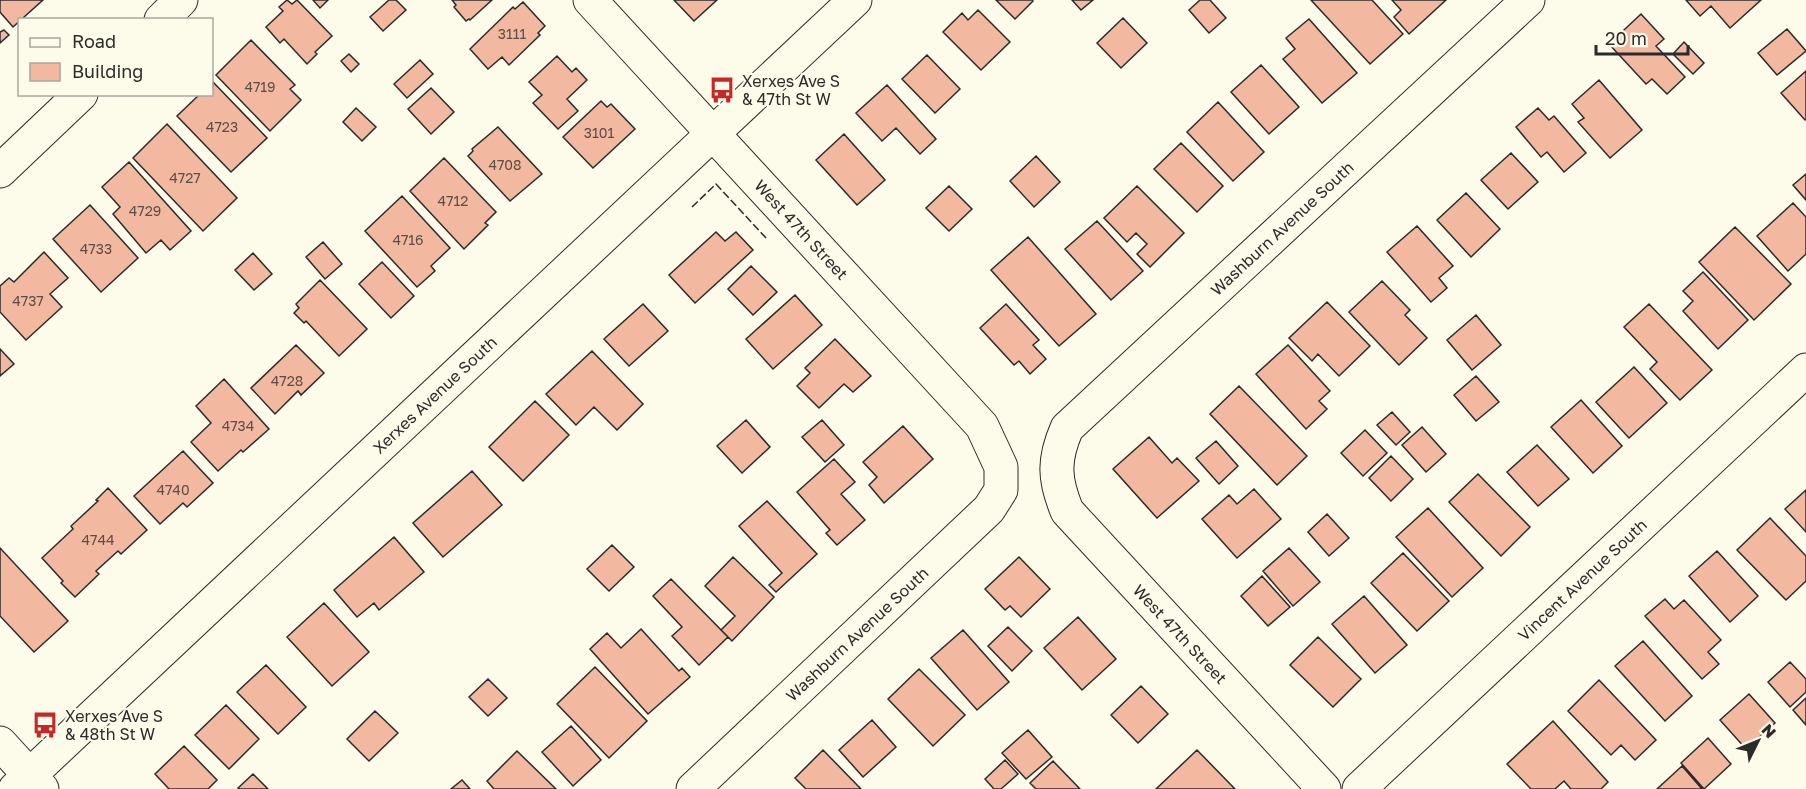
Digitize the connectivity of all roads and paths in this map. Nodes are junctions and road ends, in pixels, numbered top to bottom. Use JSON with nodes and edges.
{"nodes":[{"id":1,"x":181,"y":0,"type":"edge"},
{"id":2,"x":590,"y":0,"type":"edge"},
{"id":3,"x":855,"y":0,"type":"edge"},
{"id":4,"x":1528,"y":0,"type":"edge"},
{"id":5,"x":163,"y":18,"type":"edge"},
{"id":6,"x":79,"y":96,"type":"edge"},
{"id":7,"x":714,"y":133,"type":"junction"},
{"id":8,"x":0,"y":171,"type":"edge"},
{"id":9,"x":1806,"y":370,"type":"edge"},
{"id":10,"x":1001,"y":467,"type":"joint"},
{"id":11,"x":1056,"y":469,"type":"joint"},
{"id":12,"x":0,"y":743,"type":"edge"},
{"id":13,"x":29,"y":784,"type":"edge"},
{"id":14,"x":693,"y":789,"type":"edge"},
{"id":15,"x":1324,"y":789,"type":"edge"},
{"id":16,"x":1359,"y":789,"type":"edge"}],
"edges":[{"from":1,"to":5,"type":"street"},
{"from":2,"to":7,"type":"street","name":"West 47th Street"},
{"from":3,"to":7,"type":"street","name":"Xerxes Avenue South"},
{"from":4,"to":11,"type":"street","name":"Washburn Avenue South"},
{"from":6,"to":8,"type":"street"},
{"from":7,"to":10,"type":"street","name":"West 47th Street"},
{"from":7,"to":13,"type":"street","name":"Xerxes Avenue South"},
{"from":9,"to":16,"type":"street","name":"Vincent Avenue South"},
{"from":10,"to":14,"type":"street","name":"Washburn Avenue South"},
{"from":11,"to":15,"type":"street","name":"West 47th Street"},
{"from":12,"to":13,"type":"street"}]}
